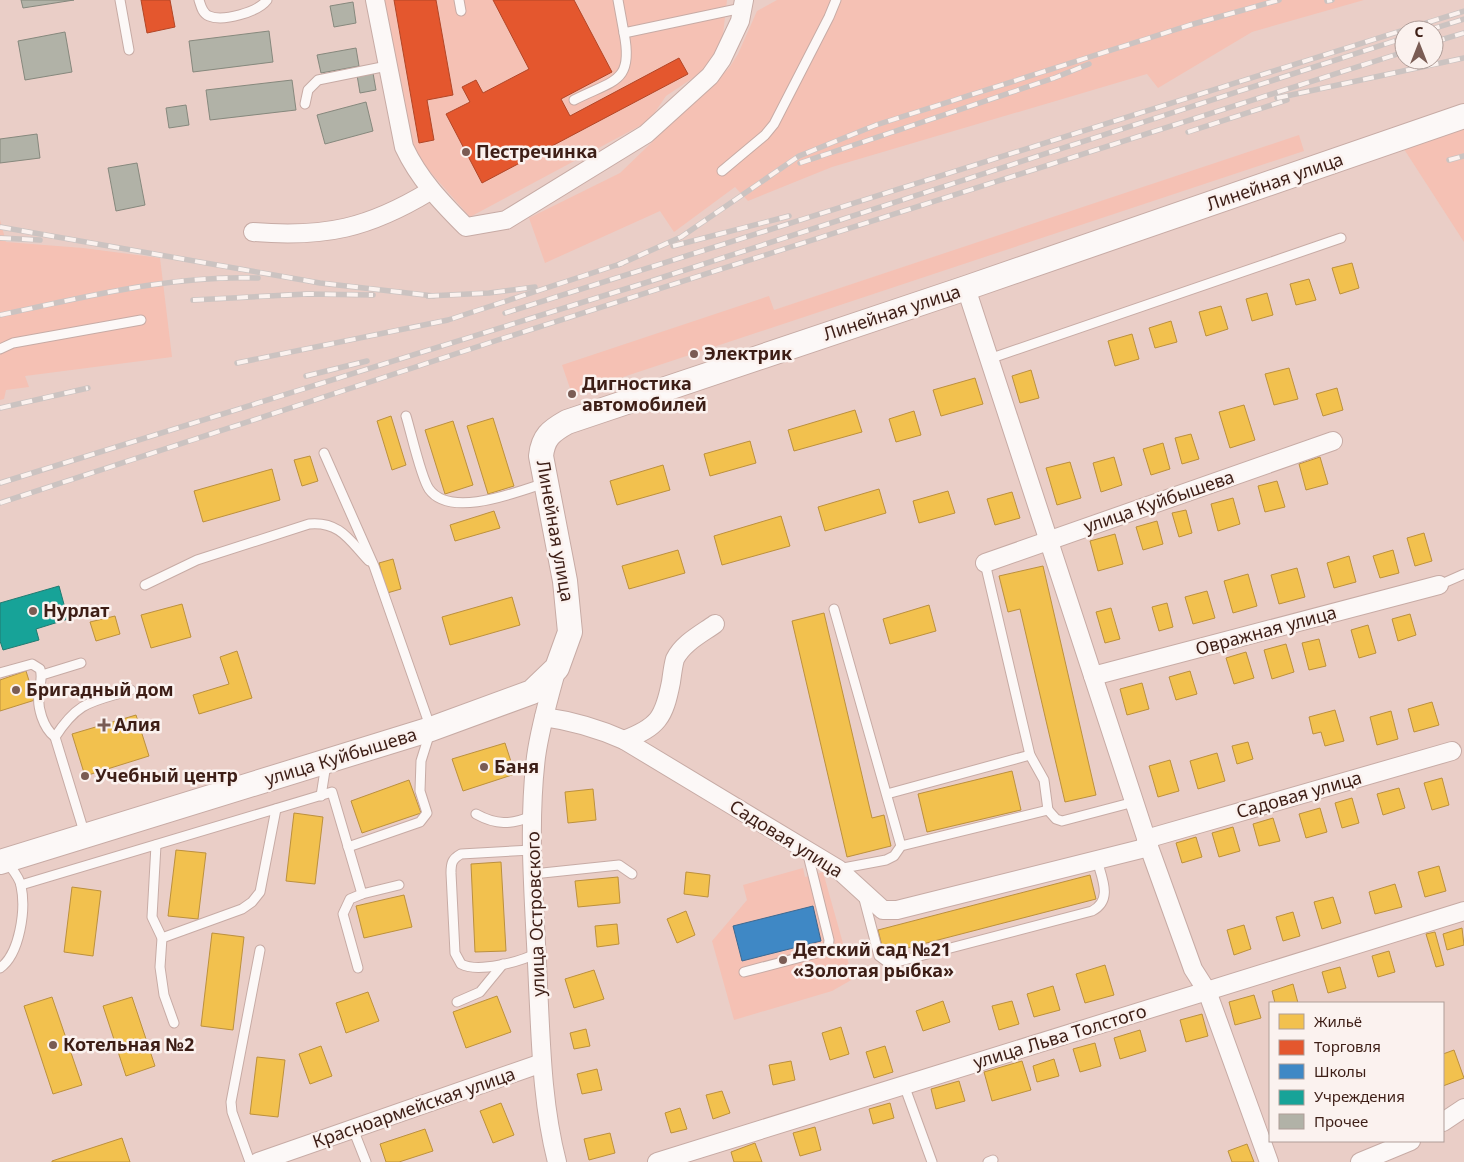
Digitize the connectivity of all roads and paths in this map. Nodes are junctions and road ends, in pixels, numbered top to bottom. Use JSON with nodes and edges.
{"nodes":[{"id":1,"x":120,"y":0,"type":"edge"},
{"id":2,"x":199,"y":0,"type":"edge"},
{"id":3,"x":267,"y":0,"type":"edge"},
{"id":4,"x":375,"y":0,"type":"edge"},
{"id":5,"x":459,"y":0,"type":"edge"},
{"id":6,"x":618,"y":0,"type":"edge"},
{"id":7,"x":836,"y":0,"type":"edge"},
{"id":8,"x":743,"y":4,"type":"edge"},
{"id":9,"x":461,"y":11,"type":"dead end"},
{"id":10,"x":624,"y":33,"type":"junction"},
{"id":11,"x":129,"y":50,"type":"dead end"},
{"id":12,"x":387,"y":66,"type":"junction"},
{"id":13,"x":574,"y":100,"type":"dead end"},
{"id":14,"x":305,"y":104,"type":"dead end"},
{"id":15,"x":1464,"y":116,"type":"edge"},
{"id":16,"x":722,"y":171,"type":"dead end"},
{"id":17,"x":430,"y":191,"type":"junction"},
{"id":18,"x":253,"y":232,"type":"dead end"},
{"id":19,"x":1341,"y":238,"type":"dead end"},
{"id":20,"x":966,"y":288,"type":"junction"},
{"id":21,"x":142,"y":320,"type":"dead end"},
{"id":22,"x":0,"y":349,"type":"edge"},
{"id":23,"x":989,"y":359,"type":"junction"},
{"id":24,"x":406,"y":416,"type":"dead end"},
{"id":25,"x":1333,"y":441,"type":"dead end"},
{"id":26,"x":324,"y":453,"type":"dead end"},
{"id":27,"x":546,"y":483,"type":"junction"},
{"id":28,"x":1049,"y":540,"type":"junction"},
{"id":29,"x":985,"y":563,"type":"joint"},
{"id":30,"x":374,"y":566,"type":"junction"},
{"id":31,"x":1464,"y":574,"type":"edge"},
{"id":32,"x":146,"y":585,"type":"dead end"},
{"id":33,"x":1439,"y":585,"type":"joint"},
{"id":34,"x":834,"y":609,"type":"dead end"},
{"id":35,"x":715,"y":624,"type":"dead end"},
{"id":36,"x":82,"y":663,"type":"dead end"},
{"id":37,"x":557,"y":668,"type":"junction"},
{"id":38,"x":0,"y":673,"type":"edge"},
{"id":39,"x":42,"y":675,"type":"junction"},
{"id":40,"x":1093,"y":676,"type":"junction"},
{"id":41,"x":131,"y":690,"type":"dead end"},
{"id":42,"x":544,"y":717,"type":"junction"},
{"id":43,"x":431,"y":729,"type":"junction"},
{"id":44,"x":55,"y":737,"type":"junction"},
{"id":45,"x":624,"y":740,"type":"junction"},
{"id":46,"x":1452,"y":751,"type":"dead end"},
{"id":47,"x":1030,"y":755,"type":"junction"},
{"id":48,"x":326,"y":762,"type":"junction"},
{"id":49,"x":887,"y":794,"type":"junction"},
{"id":50,"x":321,"y":796,"type":"junction"},
{"id":51,"x":1134,"y":802,"type":"junction"},
{"id":52,"x":276,"y":809,"type":"junction"},
{"id":53,"x":1048,"y":810,"type":"junction"},
{"id":54,"x":476,"y":814,"type":"dead end"},
{"id":55,"x":532,"y":816,"type":"junction"},
{"id":56,"x":85,"y":836,"type":"junction"},
{"id":57,"x":1148,"y":843,"type":"junction"},
{"id":58,"x":156,"y":845,"type":"junction"},
{"id":59,"x":901,"y":846,"type":"junction"},
{"id":60,"x":348,"y":847,"type":"junction"},
{"id":61,"x":532,"y":850,"type":"junction"},
{"id":62,"x":807,"y":850,"type":"junction"},
{"id":63,"x":1097,"y":860,"type":"junction"},
{"id":64,"x":3,"y":861,"type":"edge"},
{"id":65,"x":838,"y":869,"type":"junction"},
{"id":66,"x":533,"y":874,"type":"junction"},
{"id":67,"x":632,"y":874,"type":"dead end"},
{"id":68,"x":21,"y":885,"type":"junction"},
{"id":69,"x":399,"y":885,"type":"dead end"},
{"id":70,"x":862,"y":890,"type":"junction"},
{"id":71,"x":362,"y":894,"type":"junction"},
{"id":72,"x":1464,"y":911,"type":"edge"},
{"id":73,"x":162,"y":938,"type":"junction"},
{"id":74,"x":260,"y":950,"type":"dead end"},
{"id":75,"x":537,"y":953,"type":"junction"},
{"id":76,"x":503,"y":964,"type":"junction"},
{"id":77,"x":0,"y":968,"type":"edge"},
{"id":78,"x":358,"y":968,"type":"dead end"},
{"id":79,"x":744,"y":972,"type":"dead end"},
{"id":80,"x":1207,"y":991,"type":"junction"},
{"id":81,"x":457,"y":1002,"type":"dead end"},
{"id":82,"x":174,"y":1023,"type":"dead end"},
{"id":83,"x":542,"y":1063,"type":"junction"},
{"id":84,"x":904,"y":1085,"type":"junction"},
{"id":85,"x":1464,"y":1108,"type":"edge"},
{"id":86,"x":1444,"y":1121,"type":"edge"},
{"id":87,"x":353,"y":1129,"type":"junction"},
{"id":88,"x":1409,"y":1142,"type":"edge"},
{"id":89,"x":250,"y":1162,"type":"edge"},
{"id":90,"x":258,"y":1162,"type":"edge"},
{"id":91,"x":366,"y":1162,"type":"edge"},
{"id":92,"x":557,"y":1162,"type":"edge"},
{"id":93,"x":657,"y":1162,"type":"edge"},
{"id":94,"x":932,"y":1162,"type":"edge"},
{"id":95,"x":1269,"y":1162,"type":"edge"},
{"id":96,"x":1360,"y":1162,"type":"edge"}],
"edges":[{"from":1,"to":11,"type":"lane"},
{"from":2,"to":3,"type":"lane"},
{"from":4,"to":12,"type":"street"},
{"from":5,"to":9,"type":"lane"},
{"from":6,"to":10,"type":"lane"},
{"from":7,"to":16,"type":"lane"},
{"from":8,"to":10,"type":"lane"},
{"from":8,"to":17,"type":"street"},
{"from":10,"to":13,"type":"lane"},
{"from":12,"to":14,"type":"lane"},
{"from":12,"to":17,"type":"street"},
{"from":15,"to":20,"type":"street","name":"Линейная улица"},
{"from":17,"to":18,"type":"street"},
{"from":19,"to":23,"type":"lane"},
{"from":20,"to":23,"type":"street"},
{"from":20,"to":27,"type":"street","name":"Линейная улица"},
{"from":21,"to":22,"type":"lane"},
{"from":23,"to":28,"type":"street"},
{"from":24,"to":27,"type":"lane"},
{"from":25,"to":28,"type":"street","name":"улица Куйбышева"},
{"from":26,"to":30,"type":"lane"},
{"from":27,"to":37,"type":"street","name":"Линейная улица"},
{"from":28,"to":29,"type":"street","name":"улица Куйбышева"},
{"from":28,"to":40,"type":"street"},
{"from":29,"to":47,"type":"lane"},
{"from":30,"to":32,"type":"lane"},
{"from":30,"to":43,"type":"lane"},
{"from":31,"to":33,"type":"lane"},
{"from":33,"to":40,"type":"street","name":"Овражная улица"},
{"from":34,"to":49,"type":"lane"},
{"from":35,"to":45,"type":"street"},
{"from":36,"to":39,"type":"lane"},
{"from":37,"to":42,"type":"street","name":"улица Островского"},
{"from":37,"to":43,"type":"street","name":"улица Куйбышева"},
{"from":38,"to":39,"type":"lane"},
{"from":39,"to":44,"type":"lane"},
{"from":40,"to":51,"type":"street"},
{"from":41,"to":44,"type":"lane"},
{"from":42,"to":45,"type":"street","name":"Садовая улица"},
{"from":42,"to":55,"type":"street","name":"улица Островского"},
{"from":43,"to":48,"type":"street","name":"улица Куйбышева"},
{"from":43,"to":60,"type":"lane"},
{"from":44,"to":56,"type":"lane"},
{"from":45,"to":62,"type":"street","name":"Садовая улица"},
{"from":46,"to":57,"type":"street","name":"Садовая улица"},
{"from":47,"to":49,"type":"lane"},
{"from":47,"to":53,"type":"lane"},
{"from":48,"to":50,"type":"lane"},
{"from":48,"to":56,"type":"street","name":"улица Куйбышева"},
{"from":49,"to":59,"type":"lane"},
{"from":50,"to":52,"type":"lane"},
{"from":50,"to":60,"type":"lane"},
{"from":51,"to":53,"type":"lane"},
{"from":51,"to":57,"type":"street"},
{"from":52,"to":58,"type":"lane"},
{"from":52,"to":73,"type":"lane"},
{"from":53,"to":59,"type":"lane"},
{"from":54,"to":55,"type":"lane"},
{"from":55,"to":61,"type":"street","name":"улица Островского"},
{"from":56,"to":64,"type":"street","name":"улица Куйбышева"},
{"from":57,"to":63,"type":"street","name":"Садовая улица"},
{"from":57,"to":80,"type":"street"},
{"from":58,"to":68,"type":"lane"},
{"from":58,"to":73,"type":"lane"},
{"from":59,"to":65,"type":"lane"},
{"from":60,"to":71,"type":"lane"},
{"from":61,"to":66,"type":"street","name":"улица Островского"},
{"from":61,"to":76,"type":"lane"},
{"from":62,"to":65,"type":"street","name":"Садовая улица"},
{"from":62,"to":79,"type":"lane"},
{"from":63,"to":70,"type":"street","name":"Садовая улица"},
{"from":63,"to":70,"type":"lane"},
{"from":64,"to":68,"type":"lane"},
{"from":65,"to":70,"type":"street","name":"Садовая улица"},
{"from":66,"to":67,"type":"lane"},
{"from":66,"to":75,"type":"street","name":"улица Островского"},
{"from":68,"to":77,"type":"lane"},
{"from":69,"to":71,"type":"lane"},
{"from":71,"to":78,"type":"lane"},
{"from":72,"to":80,"type":"street","name":"улица Льва Толстого"},
{"from":73,"to":82,"type":"lane"},
{"from":74,"to":89,"type":"lane"},
{"from":75,"to":76,"type":"lane"},
{"from":75,"to":83,"type":"street","name":"улица Островского"},
{"from":76,"to":81,"type":"lane"},
{"from":80,"to":84,"type":"street","name":"улица Льва Толстого"},
{"from":80,"to":95,"type":"street"},
{"from":83,"to":87,"type":"street","name":"Красноармейская улица"},
{"from":83,"to":92,"type":"street","name":"улица Островского"},
{"from":84,"to":93,"type":"street","name":"улица Льва Толстого"},
{"from":84,"to":94,"type":"lane"},
{"from":85,"to":86,"type":"street"},
{"from":87,"to":90,"type":"street","name":"Красноармейская улица"},
{"from":87,"to":91,"type":"lane"},
{"from":88,"to":96,"type":"street"}]}
